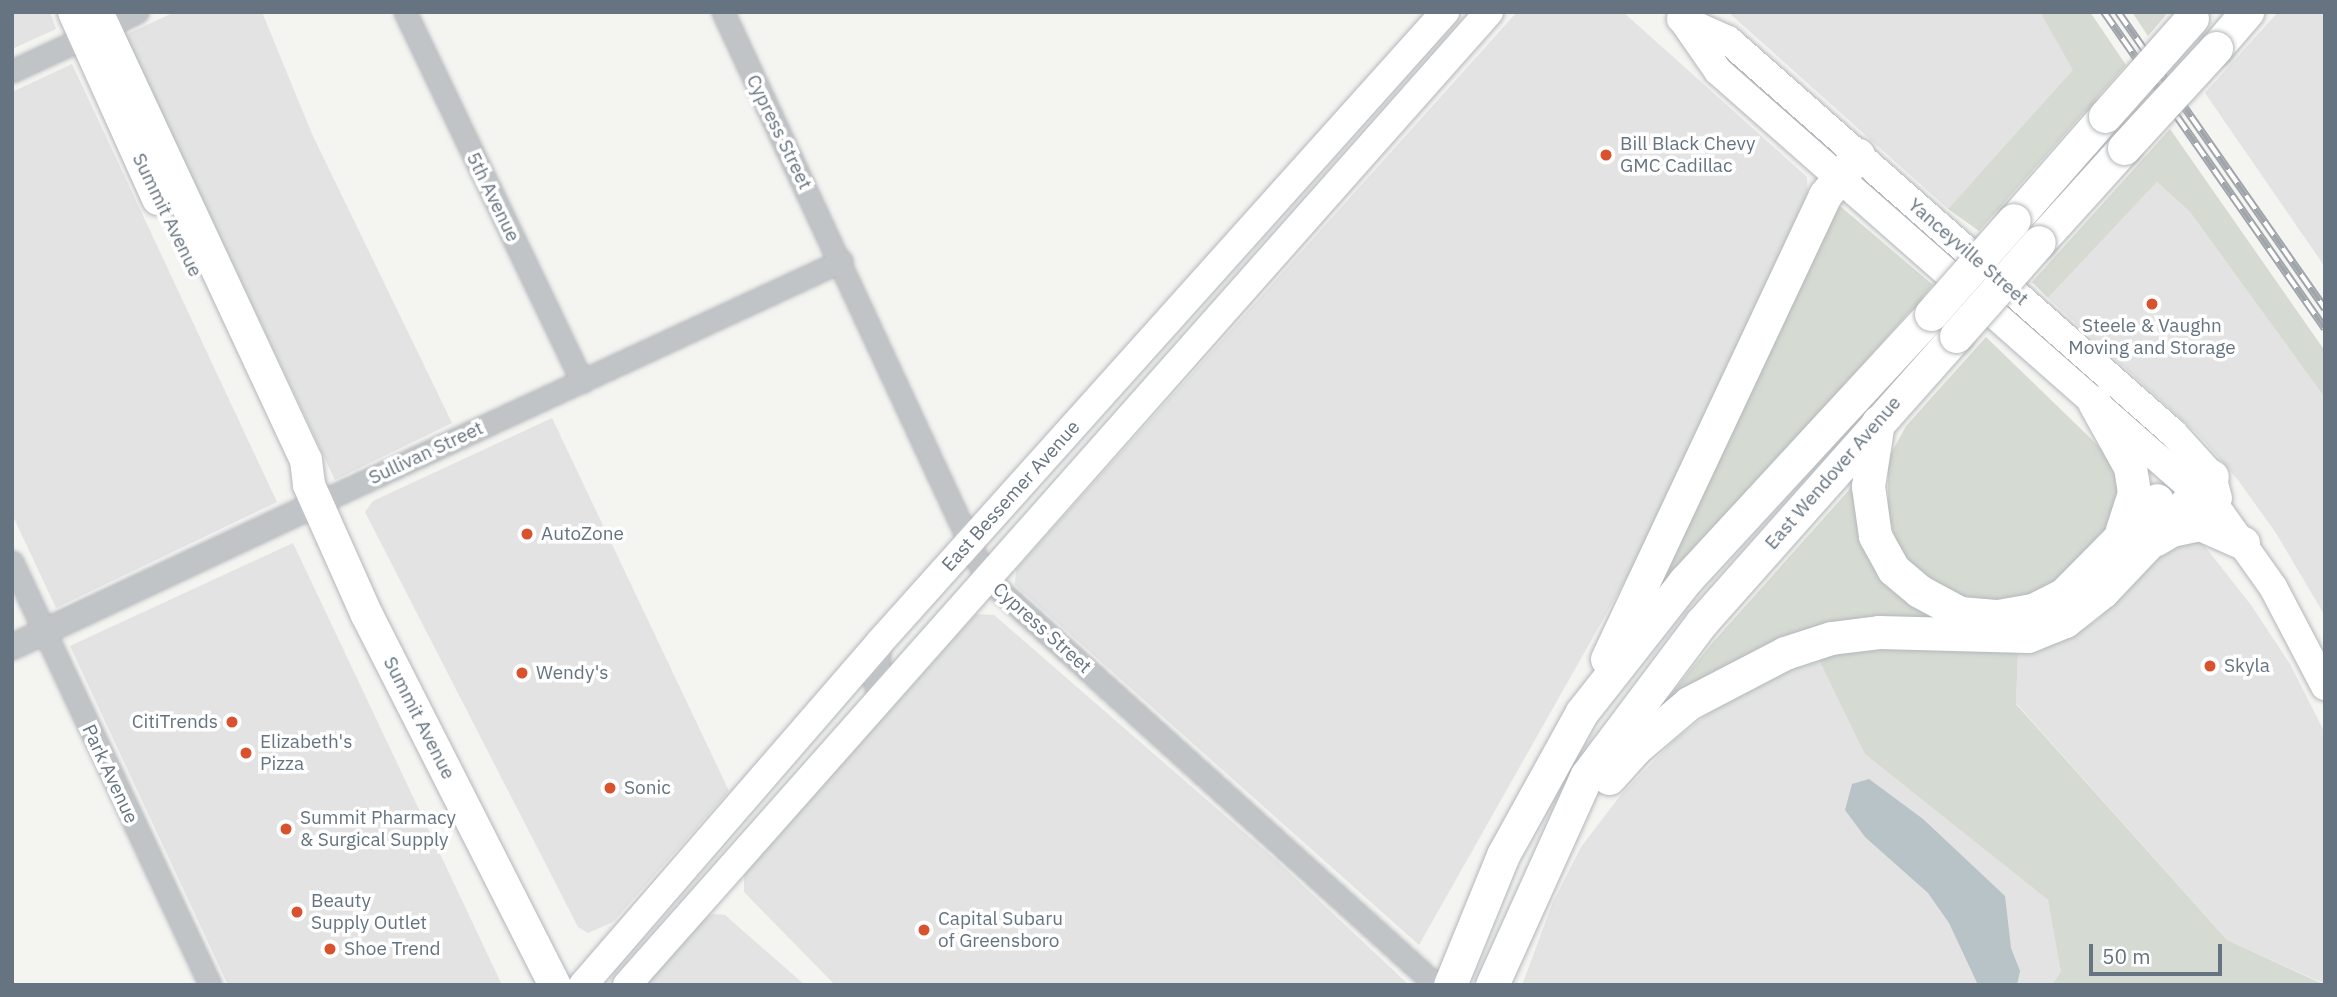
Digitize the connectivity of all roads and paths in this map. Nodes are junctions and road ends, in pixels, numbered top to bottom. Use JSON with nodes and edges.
{"nodes":[{"id":1,"x":137,"y":12,"type":"edge"},
{"id":2,"x":405,"y":12,"type":"edge"},
{"id":3,"x":723,"y":12,"type":"edge"},
{"id":4,"x":1445,"y":12,"type":"edge"},
{"id":5,"x":1489,"y":12,"type":"edge"},
{"id":6,"x":2247,"y":12,"type":"edge"},
{"id":7,"x":2194,"y":15,"type":"edge"},
{"id":8,"x":1678,"y":16,"type":"edge"},
{"id":9,"x":90,"y":23,"type":"edge"},
{"id":10,"x":12,"y":71,"type":"edge"},
{"id":11,"x":1850,"y":166,"type":"junction"},
{"id":12,"x":841,"y":261,"type":"junction"},
{"id":13,"x":582,"y":382,"type":"junction"},
{"id":14,"x":2094,"y":402,"type":"junction"},
{"id":15,"x":1879,"y":419,"type":"junction"},
{"id":16,"x":2195,"y":477,"type":"junction"},
{"id":17,"x":313,"y":495,"type":"junction"},
{"id":18,"x":971,"y":540,"type":"junction"},
{"id":19,"x":2243,"y":543,"type":"junction"},
{"id":20,"x":2131,"y":544,"type":"junction"},
{"id":21,"x":12,"y":562,"type":"edge"},
{"id":22,"x":986,"y":578,"type":"junction"},
{"id":23,"x":45,"y":631,"type":"junction"},
{"id":24,"x":879,"y":643,"type":"junction"},
{"id":25,"x":12,"y":647,"type":"edge"},
{"id":26,"x":2325,"y":686,"type":"edge"},
{"id":27,"x":881,"y":699,"type":"junction"},
{"id":28,"x":1582,"y":712,"type":"junction"},
{"id":29,"x":1551,"y":846,"type":"junction"},
{"id":30,"x":210,"y":985,"type":"edge"},
{"id":31,"x":555,"y":985,"type":"edge"},
{"id":32,"x":583,"y":985,"type":"edge"},
{"id":33,"x":627,"y":985,"type":"edge"},
{"id":34,"x":1436,"y":985,"type":"edge"},
{"id":35,"x":1450,"y":985,"type":"edge"},
{"id":36,"x":1492,"y":985,"type":"edge"}],
"edges":[{"from":1,"to":9,"type":"street"},
{"from":2,"to":13,"type":"street","name":"5th Avenue"},
{"from":3,"to":12,"type":"street","name":"Cypress Street"},
{"from":4,"to":18,"type":"main road","name":"East Bessemer Avenue"},
{"from":5,"to":22,"type":"main road","name":"East Bessemer Avenue"},
{"from":6,"to":15,"type":"highway","name":"East Wendover Avenue","bridge":true},
{"from":7,"to":28,"type":"highway","name":"East Wendover Avenue","bridge":true},
{"from":8,"to":11,"type":"main road","name":"Yanceyville Street"},
{"from":9,"to":10,"type":"street"},
{"from":9,"to":17,"type":"main road","name":"Summit Avenue"},
{"from":11,"to":14,"type":"main road","name":"Yanceyville Street"},
{"from":11,"to":16,"type":"main road","name":"Yanceyville Street"},
{"from":11,"to":28,"type":"highway"},
{"from":12,"to":13,"type":"street","name":"Sullivan Street"},
{"from":12,"to":18,"type":"street","name":"Cypress Street"},
{"from":13,"to":17,"type":"street","name":"Sullivan Street"},
{"from":14,"to":16,"type":"main road","name":"Yanceyville Street"},
{"from":14,"to":20,"type":"highway"},
{"from":15,"to":20,"type":"highway"},
{"from":15,"to":29,"type":"highway","name":"East Wendover Avenue"},
{"from":16,"to":19,"type":"main road","name":"Yanceyville Street"},
{"from":16,"to":20,"type":"highway"},
{"from":17,"to":23,"type":"street","name":"Sullivan Street"},
{"from":17,"to":31,"type":"main road","name":"Summit Avenue"},
{"from":18,"to":22,"type":"street","name":"Cypress Street"},
{"from":18,"to":24,"type":"main road","name":"East Bessemer Avenue"},
{"from":19,"to":20,"type":"highway"},
{"from":19,"to":26,"type":"main road","name":"Yanceyville Street"},
{"from":20,"to":29,"type":"highway"},
{"from":21,"to":23,"type":"street","name":"Park Avenue"},
{"from":22,"to":27,"type":"main road","name":"East Bessemer Avenue"},
{"from":22,"to":34,"type":"street","name":"Cypress Street"},
{"from":23,"to":25,"type":"street","name":"Sullivan Street"},
{"from":23,"to":30,"type":"street","name":"Park Avenue"},
{"from":24,"to":27,"type":"street"},
{"from":24,"to":32,"type":"main road","name":"East Bessemer Avenue"},
{"from":27,"to":33,"type":"main road","name":"East Bessemer Avenue"},
{"from":28,"to":35,"type":"highway","name":"East Wendover Avenue"},
{"from":29,"to":36,"type":"highway","name":"East Wendover Avenue"}]}
